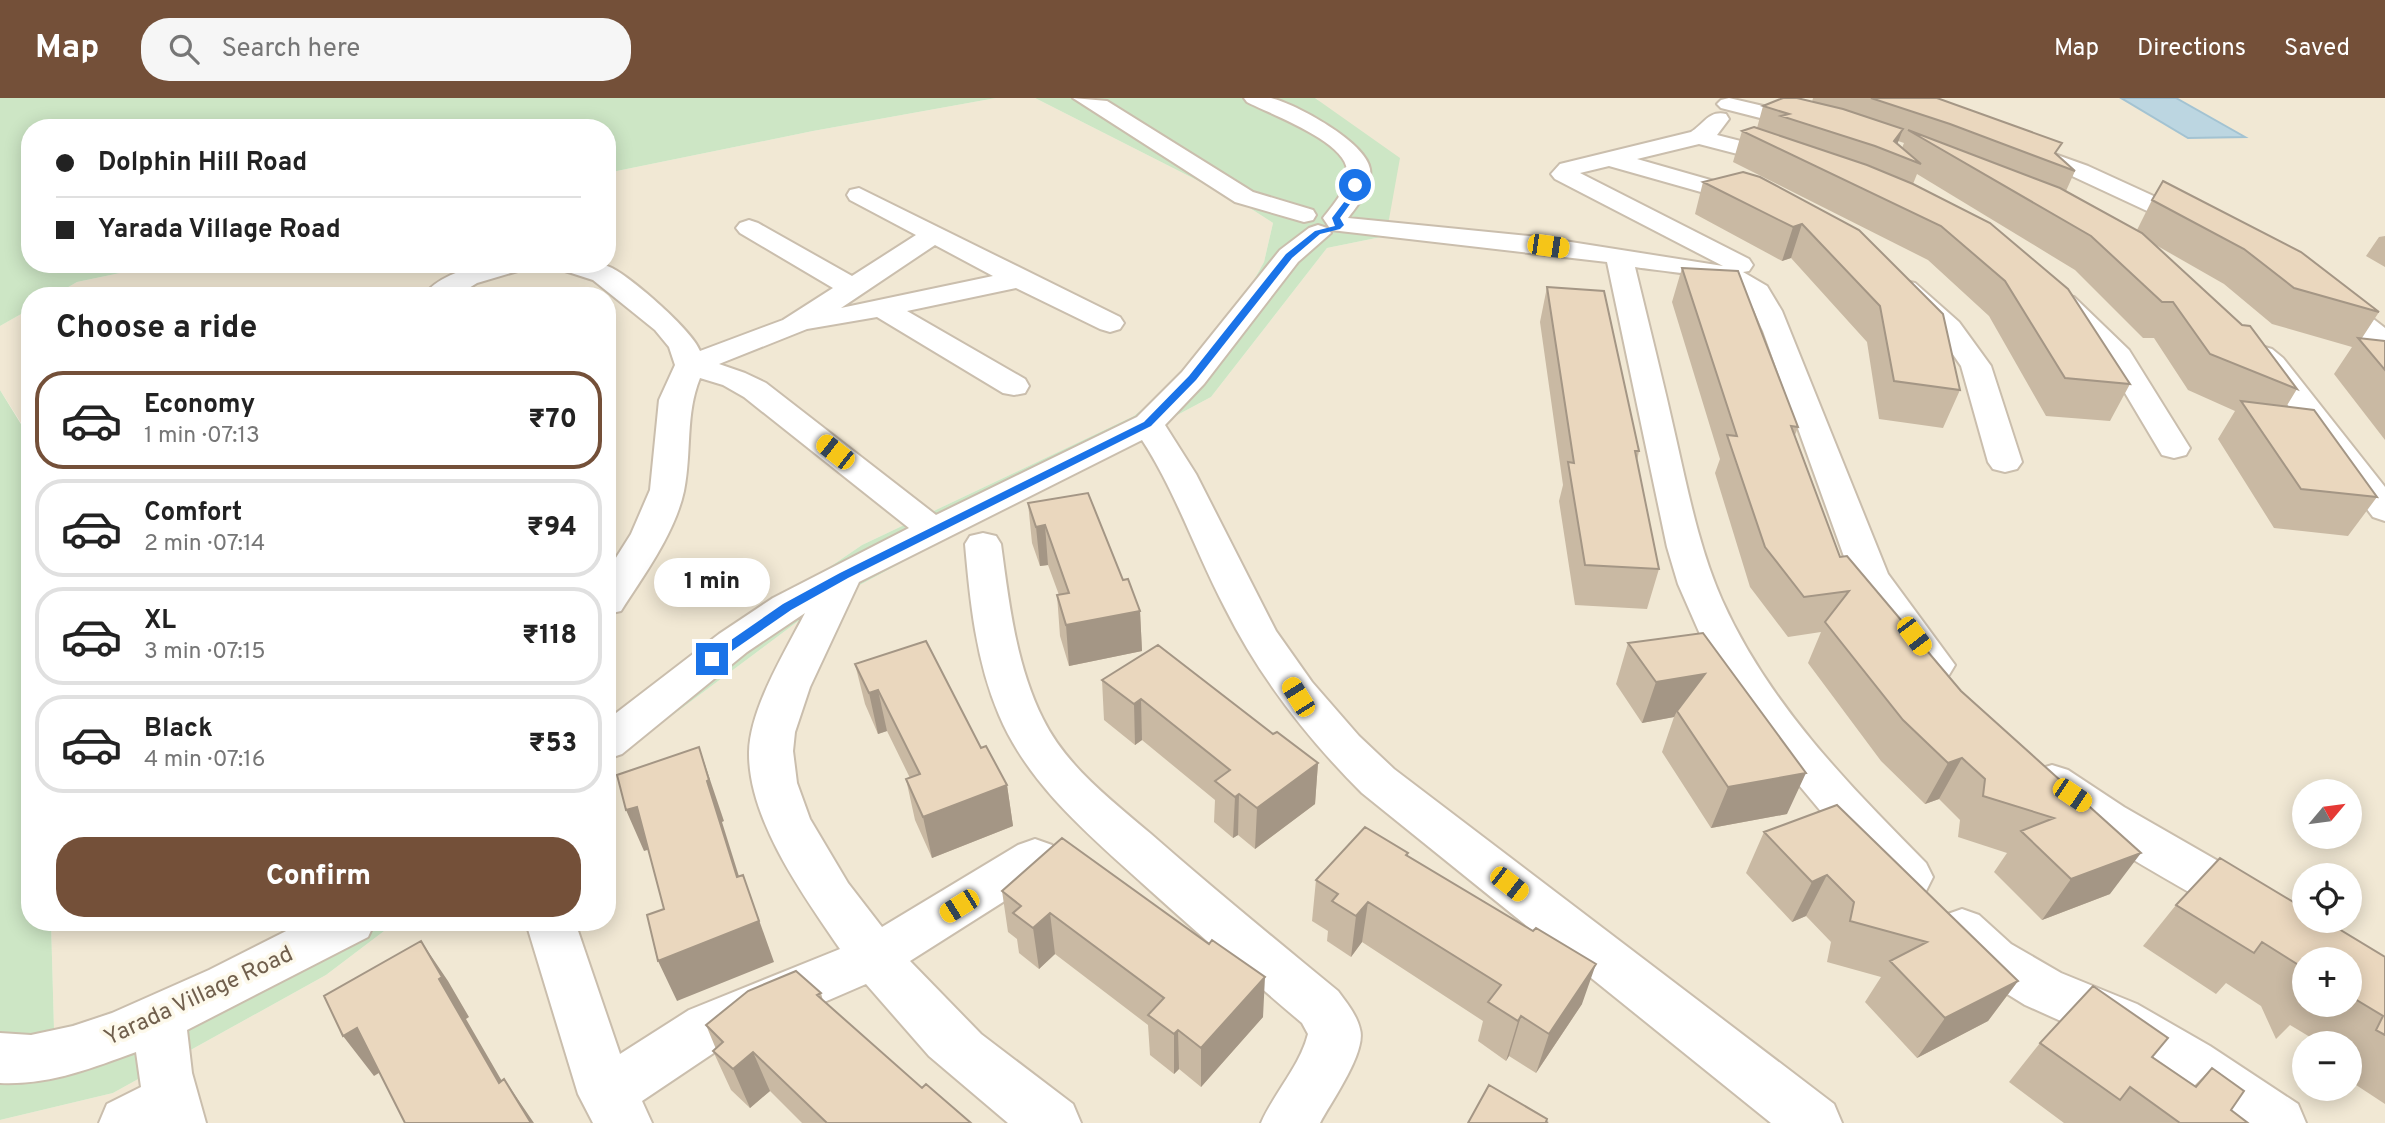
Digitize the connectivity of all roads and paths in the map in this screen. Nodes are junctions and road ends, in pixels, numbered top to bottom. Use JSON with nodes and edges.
{"nodes":[{"id":1,"x":1083,"y":98,"type":"edge"},
{"id":2,"x":1254,"y":98,"type":"edge"},
{"id":3,"x":1731,"y":101,"type":"edge"},
{"id":4,"x":1829,"y":129,"type":"edge"},
{"id":5,"x":1699,"y":137,"type":"junction"},
{"id":6,"x":1999,"y":142,"type":"edge"},
{"id":7,"x":1611,"y":159,"type":"junction"},
{"id":8,"x":1816,"y":169,"type":"edge"},
{"id":9,"x":859,"y":195,"type":"dead end"},
{"id":10,"x":1780,"y":212,"type":"edge"},
{"id":11,"x":1316,"y":222,"type":"junction"},
{"id":12,"x":748,"y":228,"type":"dead end"},
{"id":13,"x":934,"y":235,"type":"junction"},
{"id":14,"x":2221,"y":236,"type":"edge"},
{"id":15,"x":1619,"y":256,"type":"junction"},
{"id":16,"x":481,"y":273,"type":"edge"},
{"id":17,"x":600,"y":273,"type":"edge"},
{"id":18,"x":1884,"y":273,"type":"edge"},
{"id":19,"x":1019,"y":279,"type":"junction"},
{"id":20,"x":2303,"y":279,"type":"edge"},
{"id":21,"x":1745,"y":283,"type":"junction"},
{"id":22,"x":2041,"y":286,"type":"edge"},
{"id":23,"x":451,"y":287,"type":"edge"},
{"id":24,"x":852,"y":287,"type":"junction"},
{"id":25,"x":882,"y":308,"type":"junction"},
{"id":26,"x":1110,"y":323,"type":"dead end"},
{"id":27,"x":793,"y":326,"type":"junction"},
{"id":28,"x":2240,"y":337,"type":"edge"},
{"id":29,"x":2385,"y":342,"type":"edge"},
{"id":30,"x":690,"y":365,"type":"junction"},
{"id":31,"x":1014,"y":386,"type":"dead end"},
{"id":32,"x":1148,"y":424,"type":"junction"},
{"id":33,"x":2174,"y":448,"type":"dead end"},
{"id":34,"x":2005,"y":462,"type":"dead end"},
{"id":35,"x":2385,"y":510,"type":"edge"},
{"id":36,"x":933,"y":530,"type":"junction"},
{"id":37,"x":983,"y":544,"type":"dead end"},
{"id":38,"x":844,"y":575,"type":"junction"},
{"id":39,"x":616,"y":587,"type":"edge"},
{"id":40,"x":1954,"y":687,"type":"edge"},
{"id":41,"x":616,"y":736,"type":"edge"},
{"id":42,"x":2022,"y":757,"type":"edge"},
{"id":43,"x":1035,"y":858,"type":"edge"},
{"id":44,"x":2275,"y":917,"type":"edge"},
{"id":45,"x":333,"y":931,"type":"edge"},
{"id":46,"x":554,"y":931,"type":"edge"},
{"id":47,"x":875,"y":957,"type":"junction"},
{"id":48,"x":159,"y":1018,"type":"junction"},
{"id":49,"x":0,"y":1058,"type":"edge"},
{"id":50,"x":615,"y":1109,"type":"edge"},
{"id":51,"x":159,"y":1116,"type":"edge"},
{"id":52,"x":1053,"y":1123,"type":"edge"},
{"id":53,"x":1289,"y":1123,"type":"edge"},
{"id":54,"x":1814,"y":1123,"type":"edge"},
{"id":55,"x":2278,"y":1123,"type":"edge"}],
"edges":[{"from":1,"to":11,"type":"street"},
{"from":2,"to":11,"type":"street"},
{"from":3,"to":4,"type":"street"},
{"from":3,"to":5,"type":"street"},
{"from":5,"to":7,"type":"street"},
{"from":5,"to":8,"type":"street"},
{"from":6,"to":14,"type":"street"},
{"from":7,"to":10,"type":"street"},
{"from":7,"to":21,"type":"street"},
{"from":9,"to":13,"type":"street"},
{"from":11,"to":15,"type":"street"},
{"from":11,"to":32,"type":"street"},
{"from":12,"to":24,"type":"street"},
{"from":13,"to":19,"type":"street"},
{"from":13,"to":24,"type":"street"},
{"from":15,"to":21,"type":"street"},
{"from":15,"to":55,"type":"street"},
{"from":16,"to":23,"type":"street"},
{"from":17,"to":30,"type":"street"},
{"from":18,"to":34,"type":"street"},
{"from":19,"to":25,"type":"street"},
{"from":19,"to":26,"type":"street"},
{"from":20,"to":29,"type":"street"},
{"from":21,"to":40,"type":"street"},
{"from":22,"to":33,"type":"street"},
{"from":24,"to":27,"type":"street"},
{"from":25,"to":27,"type":"street"},
{"from":25,"to":31,"type":"street"},
{"from":27,"to":30,"type":"street"},
{"from":28,"to":35,"type":"street"},
{"from":30,"to":36,"type":"street"},
{"from":30,"to":39,"type":"street"},
{"from":32,"to":36,"type":"street"},
{"from":32,"to":54,"type":"street"},
{"from":36,"to":38,"type":"street"},
{"from":37,"to":53,"type":"street"},
{"from":38,"to":41,"type":"street"},
{"from":38,"to":47,"type":"street"},
{"from":42,"to":44,"type":"street"},
{"from":43,"to":47,"type":"street"},
{"from":45,"to":48,"type":"street","name":"Yarada Village Road"},
{"from":46,"to":50,"type":"street"},
{"from":47,"to":50,"type":"street"},
{"from":47,"to":52,"type":"street"},
{"from":48,"to":49,"type":"street","name":"Yarada Village Road"},
{"from":48,"to":51,"type":"street"}]}
